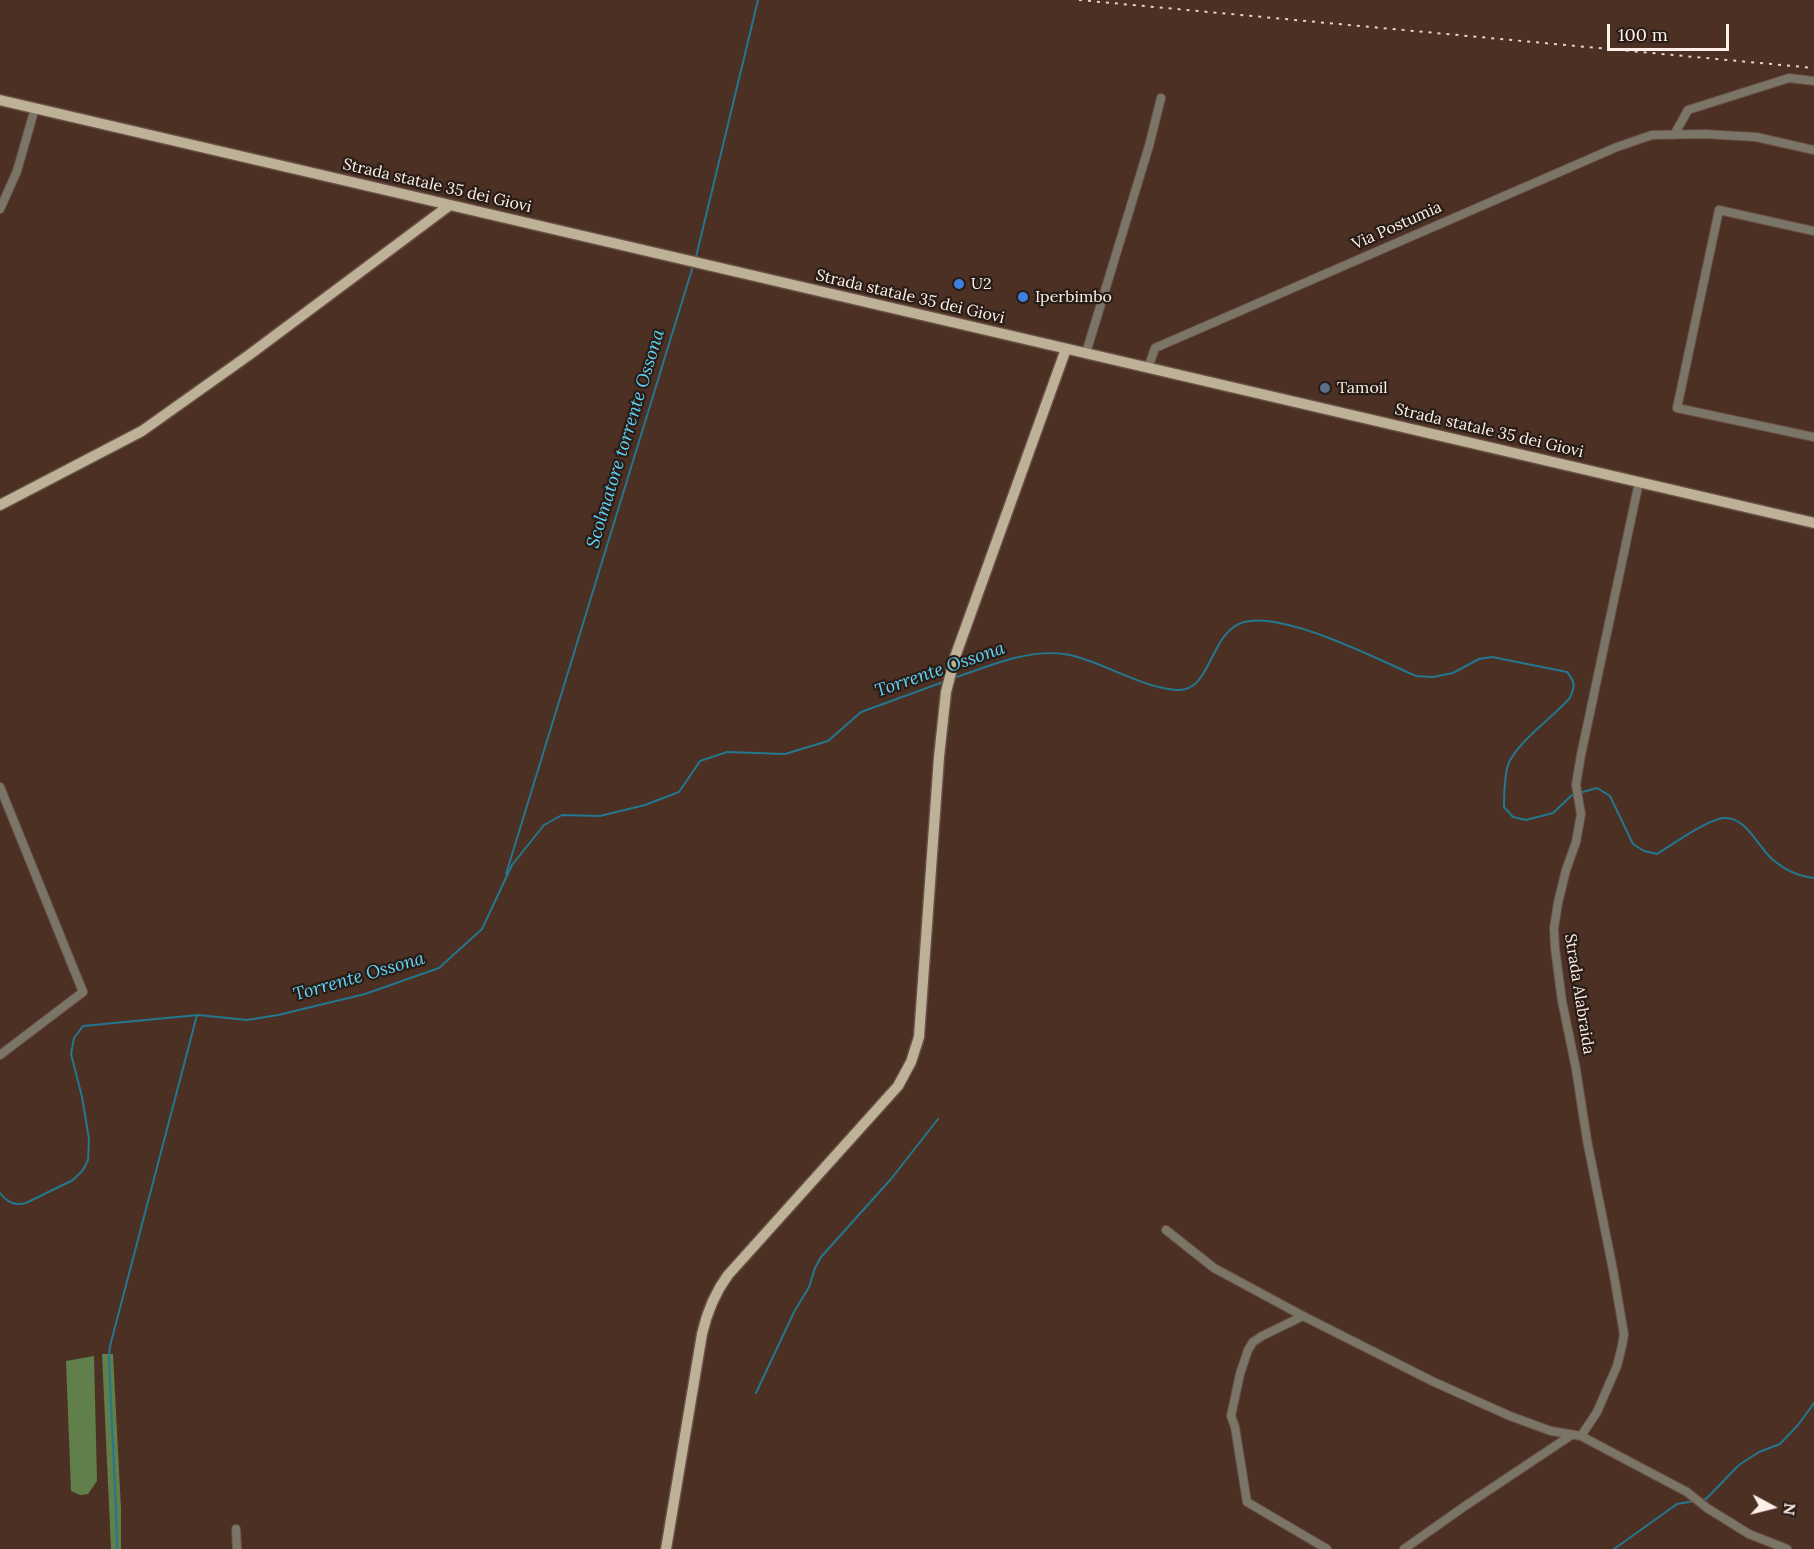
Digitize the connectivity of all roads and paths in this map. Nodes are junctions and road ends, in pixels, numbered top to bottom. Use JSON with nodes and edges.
{"nodes":[{"id":1,"x":1814,"y":81,"type":"edge"},
{"id":2,"x":1161,"y":98,"type":"dead end"},
{"id":3,"x":0,"y":100,"type":"edge"},
{"id":4,"x":35,"y":108,"type":"junction"},
{"id":5,"x":1674,"y":135,"type":"junction"},
{"id":6,"x":1814,"y":150,"type":"edge"},
{"id":7,"x":450,"y":205,"type":"junction"},
{"id":8,"x":0,"y":209,"type":"edge"},
{"id":9,"x":1814,"y":231,"type":"edge"},
{"id":10,"x":1066,"y":349,"type":"junction"},
{"id":11,"x":1086,"y":353,"type":"junction"},
{"id":12,"x":1148,"y":368,"type":"junction"},
{"id":13,"x":1814,"y":437,"type":"edge"},
{"id":14,"x":1640,"y":482,"type":"junction"},
{"id":15,"x":0,"y":505,"type":"edge"},
{"id":16,"x":1814,"y":523,"type":"edge"},
{"id":17,"x":0,"y":787,"type":"edge"},
{"id":18,"x":0,"y":1055,"type":"edge"},
{"id":19,"x":1166,"y":1230,"type":"dead end"},
{"id":20,"x":1303,"y":1316,"type":"junction"},
{"id":21,"x":1571,"y":1435,"type":"junction"},
{"id":22,"x":1581,"y":1436,"type":"junction"},
{"id":23,"x":236,"y":1529,"type":"dead end"},
{"id":24,"x":237,"y":1549,"type":"edge"},
{"id":25,"x":666,"y":1549,"type":"edge"},
{"id":26,"x":1327,"y":1549,"type":"edge"},
{"id":27,"x":1404,"y":1549,"type":"edge"},
{"id":28,"x":1787,"y":1549,"type":"edge"}],
"edges":[{"from":1,"to":5,"type":"street"},
{"from":2,"to":11,"type":"street"},
{"from":3,"to":4,"type":"main road","name":"Strada statale 35 dei Giovi"},
{"from":4,"to":7,"type":"main road","name":"Strada statale 35 dei Giovi"},
{"from":4,"to":8,"type":"street"},
{"from":5,"to":6,"type":"street","name":"Via Postumia"},
{"from":5,"to":12,"type":"street","name":"Via Postumia"},
{"from":7,"to":10,"type":"main road","name":"Strada statale 35 dei Giovi"},
{"from":7,"to":15,"type":"main road"},
{"from":9,"to":13,"type":"street"},
{"from":10,"to":11,"type":"main road","name":"Strada statale 35 dei Giovi"},
{"from":10,"to":25,"type":"main road"},
{"from":11,"to":12,"type":"main road","name":"Strada statale 35 dei Giovi"},
{"from":12,"to":14,"type":"main road","name":"Strada statale 35 dei Giovi"},
{"from":14,"to":16,"type":"main road","name":"Strada statale 35 dei Giovi"},
{"from":14,"to":22,"type":"street","name":"Strada Alabraida"},
{"from":17,"to":18,"type":"street"},
{"from":19,"to":20,"type":"street"},
{"from":20,"to":21,"type":"street"},
{"from":20,"to":26,"type":"street"},
{"from":21,"to":22,"type":"street"},
{"from":21,"to":27,"type":"street"},
{"from":22,"to":28,"type":"street"},
{"from":23,"to":24,"type":"street"}]}
